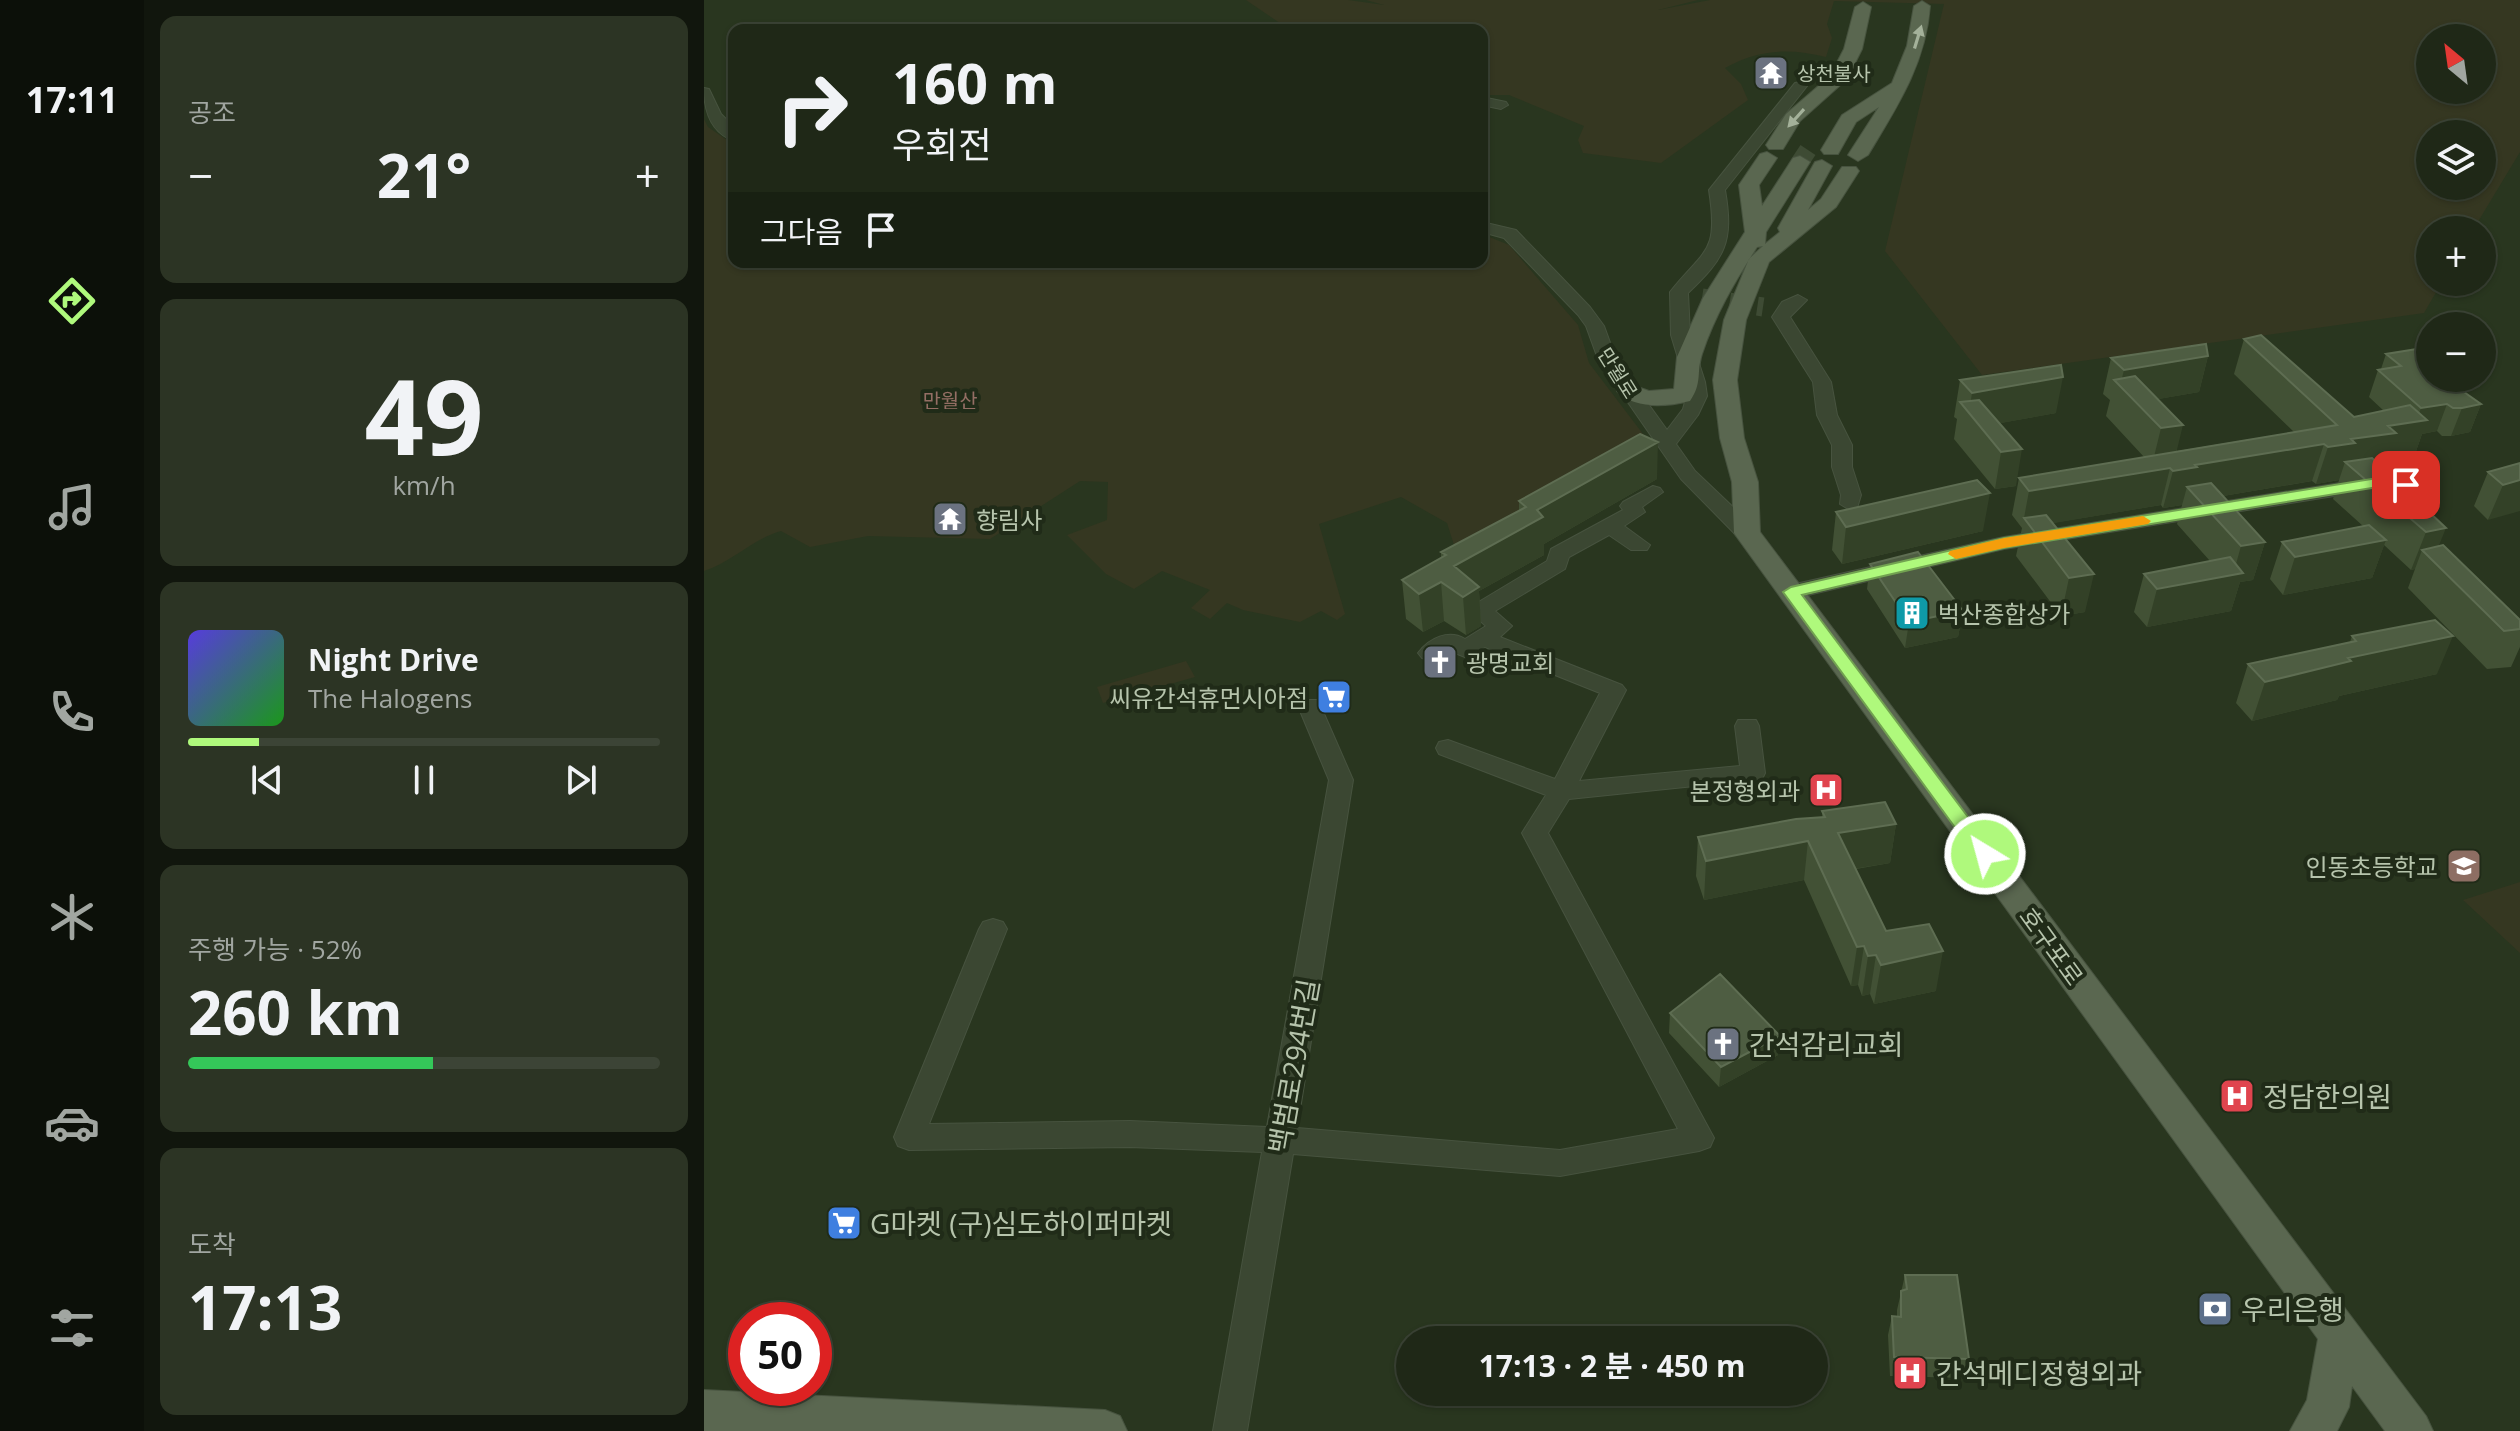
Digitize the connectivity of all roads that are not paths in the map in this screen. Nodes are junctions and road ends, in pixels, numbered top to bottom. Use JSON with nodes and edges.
{"nodes":[{"id":1,"x":1922,"y":6,"type":"dead end"},
{"id":2,"x":1863,"y":7,"type":"dead end"},
{"id":3,"x":1838,"y":79,"type":"junction"},
{"id":4,"x":1902,"y":82,"type":"junction"},
{"id":5,"x":1800,"y":86,"type":"dead end"},
{"id":6,"x":704,"y":92,"type":"edge"},
{"id":7,"x":1488,"y":102,"type":"edge"},
{"id":8,"x":1501,"y":105,"type":"dead end"},
{"id":9,"x":1826,"y":119,"type":"tunnel mouth"},
{"id":10,"x":728,"y":130,"type":"edge"},
{"id":11,"x":1800,"y":162,"type":"tunnel mouth"},
{"id":12,"x":1488,"y":228,"type":"edge"},
{"id":13,"x":1765,"y":246,"type":"junction"},
{"id":14,"x":1678,"y":296,"type":"junction"},
{"id":15,"x":1702,"y":298,"type":"tunnel mouth"},
{"id":16,"x":1763,"y":307,"type":"tunnel mouth"},
{"id":17,"x":1687,"y":363,"type":"junction"},
{"id":18,"x":1629,"y":391,"type":"junction"},
{"id":19,"x":1666,"y":444,"type":"junction"},
{"id":20,"x":2422,"y":488,"type":"dead end"},
{"id":21,"x":1653,"y":492,"type":"dead end"},
{"id":22,"x":1850,"y":504,"type":"dead end"},
{"id":23,"x":1609,"y":526,"type":"junction"},
{"id":24,"x":1747,"y":533,"type":"junction"},
{"id":25,"x":1639,"y":545,"type":"dead end"},
{"id":26,"x":1535,"y":578,"type":"junction"},
{"id":27,"x":1791,"y":592,"type":"junction"},
{"id":28,"x":1512,"y":607,"type":"dead end"},
{"id":29,"x":1494,"y":643,"type":"dead end"},
{"id":30,"x":1430,"y":653,"type":"dead end"},
{"id":31,"x":1310,"y":706,"type":"dead end"},
{"id":32,"x":1747,"y":726,"type":"dead end"},
{"id":33,"x":1448,"y":748,"type":"dead end"},
{"id":34,"x":1561,"y":791,"type":"junction"},
{"id":35,"x":993,"y":929,"type":"dead end"},
{"id":36,"x":1280,"y":1140,"type":"junction"},
{"id":37,"x":2340,"y":1335,"type":"junction"},
{"id":38,"x":704,"y":1411,"type":"edge"},
{"id":39,"x":1105,"y":1431,"type":"edge"},
{"id":40,"x":1230,"y":1431,"type":"edge"},
{"id":41,"x":2312,"y":1431,"type":"edge"},
{"id":42,"x":2411,"y":1431,"type":"edge"}],
"edges":[{"from":4,"to":1,"type":"main road","one_way":true},
{"from":2,"to":3,"type":"main road"},
{"from":3,"to":9,"type":"main road"},
{"from":3,"to":13,"type":"main road","one_way":true},
{"from":4,"to":13,"type":"main road"},
{"from":4,"to":13,"type":"main road"},
{"from":5,"to":14,"type":"street"},
{"from":6,"to":10,"type":"street"},
{"from":7,"to":8,"type":"street"},
{"from":11,"to":13,"type":"main road"},
{"from":12,"to":18,"type":"street","name":"만월로"},
{"from":13,"to":17,"type":"main road"},
{"from":13,"to":24,"type":"main road"},
{"from":14,"to":15,"type":"street"},
{"from":14,"to":17,"type":"street"},
{"from":16,"to":22,"type":"street"},
{"from":17,"to":18,"type":"main road"},
{"from":17,"to":19,"type":"street"},
{"from":18,"to":19,"type":"street","name":"만월로"},
{"from":19,"to":24,"type":"street","name":"만월로"},
{"from":20,"to":27,"type":"street"},
{"from":21,"to":23,"type":"street"},
{"from":23,"to":25,"type":"street"},
{"from":23,"to":26,"type":"street"},
{"from":24,"to":27,"type":"main road","name":"호구포로"},
{"from":26,"to":28,"type":"street"},
{"from":26,"to":30,"type":"street"},
{"from":27,"to":37,"type":"main road","name":"호구포로"},
{"from":29,"to":34,"type":"street"},
{"from":31,"to":36,"type":"street","name":"백범로294번길"},
{"from":32,"to":34,"type":"street"},
{"from":33,"to":34,"type":"street"},
{"from":34,"to":36,"type":"street"},
{"from":35,"to":36,"type":"street"},
{"from":36,"to":40,"type":"street","name":"백범로294번길"},
{"from":37,"to":41,"type":"main road"},
{"from":37,"to":42,"type":"main road","name":"호구포로"},
{"from":38,"to":39,"type":"main road"}]}
